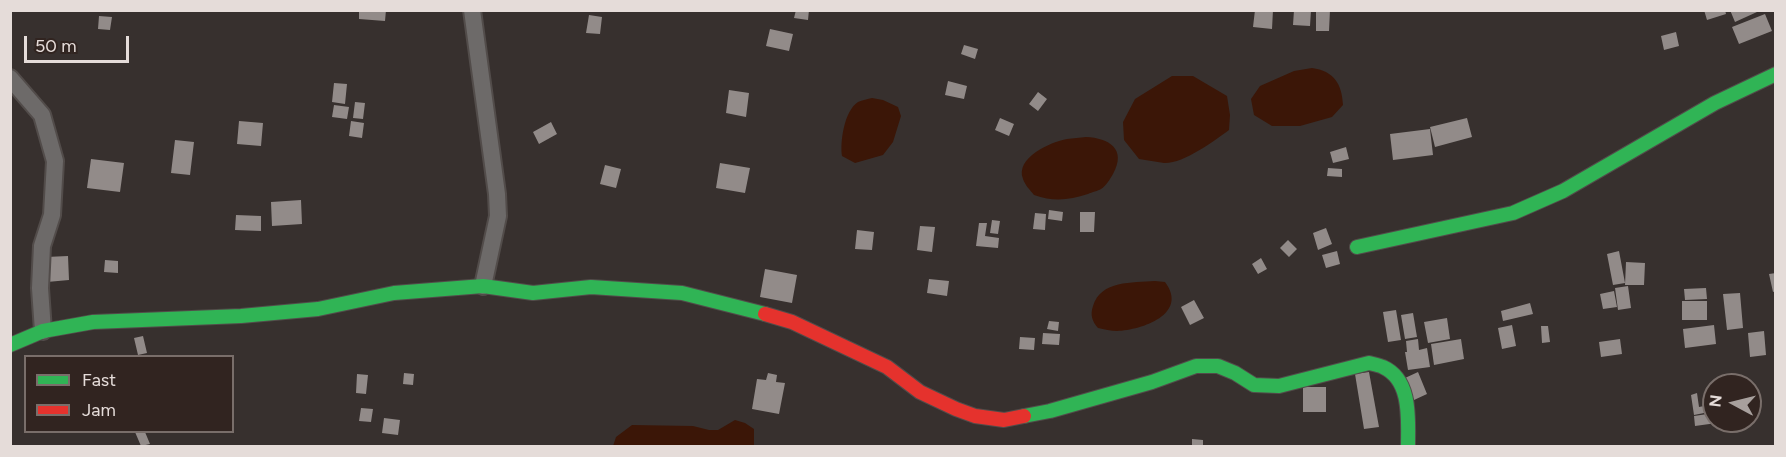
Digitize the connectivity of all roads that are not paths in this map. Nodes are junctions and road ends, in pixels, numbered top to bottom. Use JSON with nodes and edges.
{"nodes":[{"id":1,"x":472,"y":10,"type":"edge"},
{"id":2,"x":1776,"y":74,"type":"edge"},
{"id":3,"x":10,"y":78,"type":"edge"},
{"id":4,"x":1357,"y":247,"type":"dead end"},
{"id":5,"x":483,"y":286,"type":"junction"},
{"id":6,"x":43,"y":331,"type":"junction"},
{"id":7,"x":10,"y":345,"type":"edge"},
{"id":8,"x":1408,"y":447,"type":"edge"}],
"edges":[{"from":1,"to":5,"type":"street"},
{"from":2,"to":4,"type":"street"},
{"from":3,"to":6,"type":"street"},
{"from":5,"to":6,"type":"street"},
{"from":5,"to":8,"type":"street"},
{"from":6,"to":7,"type":"street"}]}
